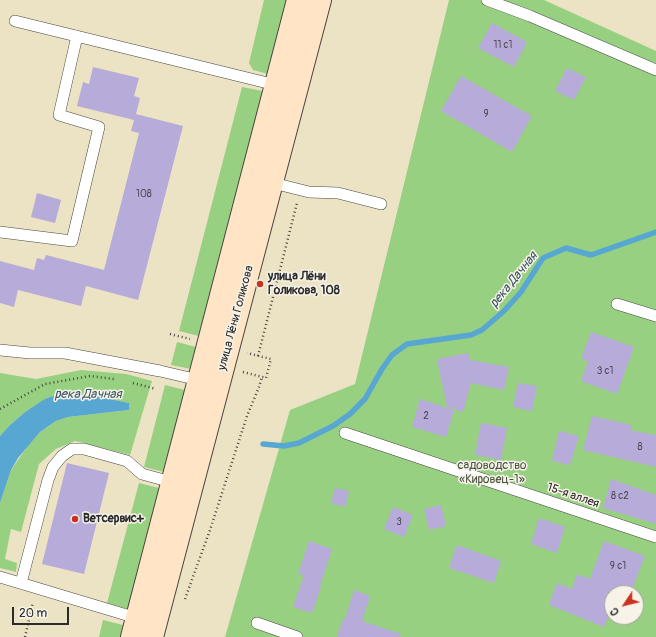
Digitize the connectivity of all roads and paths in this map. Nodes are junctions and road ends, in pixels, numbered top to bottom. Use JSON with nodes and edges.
{"nodes":[{"id":1,"x":298,"y":0,"type":"edge"},
{"id":2,"x":320,"y":0,"type":"edge"},
{"id":3,"x":487,"y":0,"type":"edge"},
{"id":4,"x":15,"y":21,"type":"dead end"},
{"id":5,"x":77,"y":36,"type":"junction"},
{"id":6,"x":656,"y":70,"type":"edge"},
{"id":7,"x":286,"y":87,"type":"junction"},
{"id":8,"x":262,"y":180,"type":"junction"},
{"id":9,"x":297,"y":201,"type":"dead end"},
{"id":10,"x":381,"y":204,"type":"dead end"},
{"id":11,"x":0,"y":232,"type":"edge"},
{"id":12,"x":617,"y":304,"type":"dead end"},
{"id":13,"x":656,"y":316,"type":"edge"},
{"id":14,"x":170,"y":334,"type":"dead end"},
{"id":15,"x":191,"y":340,"type":"dead end"},
{"id":16,"x":0,"y":350,"type":"edge"},
{"id":17,"x":258,"y":356,"type":"junction"},
{"id":18,"x":243,"y":359,"type":"dead end"},
{"id":19,"x":240,"y":371,"type":"dead end"},
{"id":20,"x":262,"y":377,"type":"junction"},
{"id":21,"x":120,"y":380,"type":"dead end"},
{"id":22,"x":127,"y":381,"type":"dead end"},
{"id":23,"x":209,"y":382,"type":"junction"},
{"id":24,"x":156,"y":390,"type":"dead end"},
{"id":25,"x":0,"y":409,"type":"edge"},
{"id":26,"x":345,"y":433,"type":"dead end"},
{"id":27,"x":182,"y":485,"type":"junction"},
{"id":28,"x":656,"y":537,"type":"edge"},
{"id":29,"x":0,"y":577,"type":"edge"},
{"id":30,"x":21,"y":583,"type":"junction"},
{"id":31,"x":36,"y":588,"type":"junction"},
{"id":32,"x":184,"y":601,"type":"dead end"},
{"id":33,"x":257,"y":623,"type":"dead end"},
{"id":34,"x":144,"y":629,"type":"edge"},
{"id":35,"x":25,"y":637,"type":"edge"},
{"id":36,"x":297,"y":637,"type":"edge"}],
"edges":[{"from":1,"to":7,"type":"street","name":"улица Лёни Голикова"},
{"from":2,"to":7,"type":"street","name":"улица Лёни Голикова"},
{"from":3,"to":6,"type":"lane"},
{"from":4,"to":5,"type":"lane"},
{"from":5,"to":7,"type":"lane"},
{"from":5,"to":11,"type":"lane"},
{"from":7,"to":8,"type":"street","name":"улица Лёни Голикова"},
{"from":8,"to":10,"type":"lane"},
{"from":8,"to":23,"type":"street","name":"улица Лёни Голикова"},
{"from":9,"to":17,"type":"path"},
{"from":12,"to":13,"type":"lane"},
{"from":14,"to":15,"type":"path"},
{"from":16,"to":23,"type":"lane"},
{"from":17,"to":18,"type":"path"},
{"from":17,"to":20,"type":"path"},
{"from":19,"to":20,"type":"path"},
{"from":20,"to":32,"type":"path"},
{"from":21,"to":25,"type":"path"},
{"from":22,"to":24,"type":"path"},
{"from":23,"to":27,"type":"street","name":"улица Лёни Голикова"},
{"from":26,"to":28,"type":"lane","name":"15-я аллея"},
{"from":27,"to":30,"type":"lane"},
{"from":27,"to":34,"type":"street","name":"улица Лёни Голикова"},
{"from":29,"to":30,"type":"lane"},
{"from":30,"to":31,"type":"lane"},
{"from":31,"to":34,"type":"lane"},
{"from":31,"to":35,"type":"path"},
{"from":33,"to":36,"type":"lane"}]}
